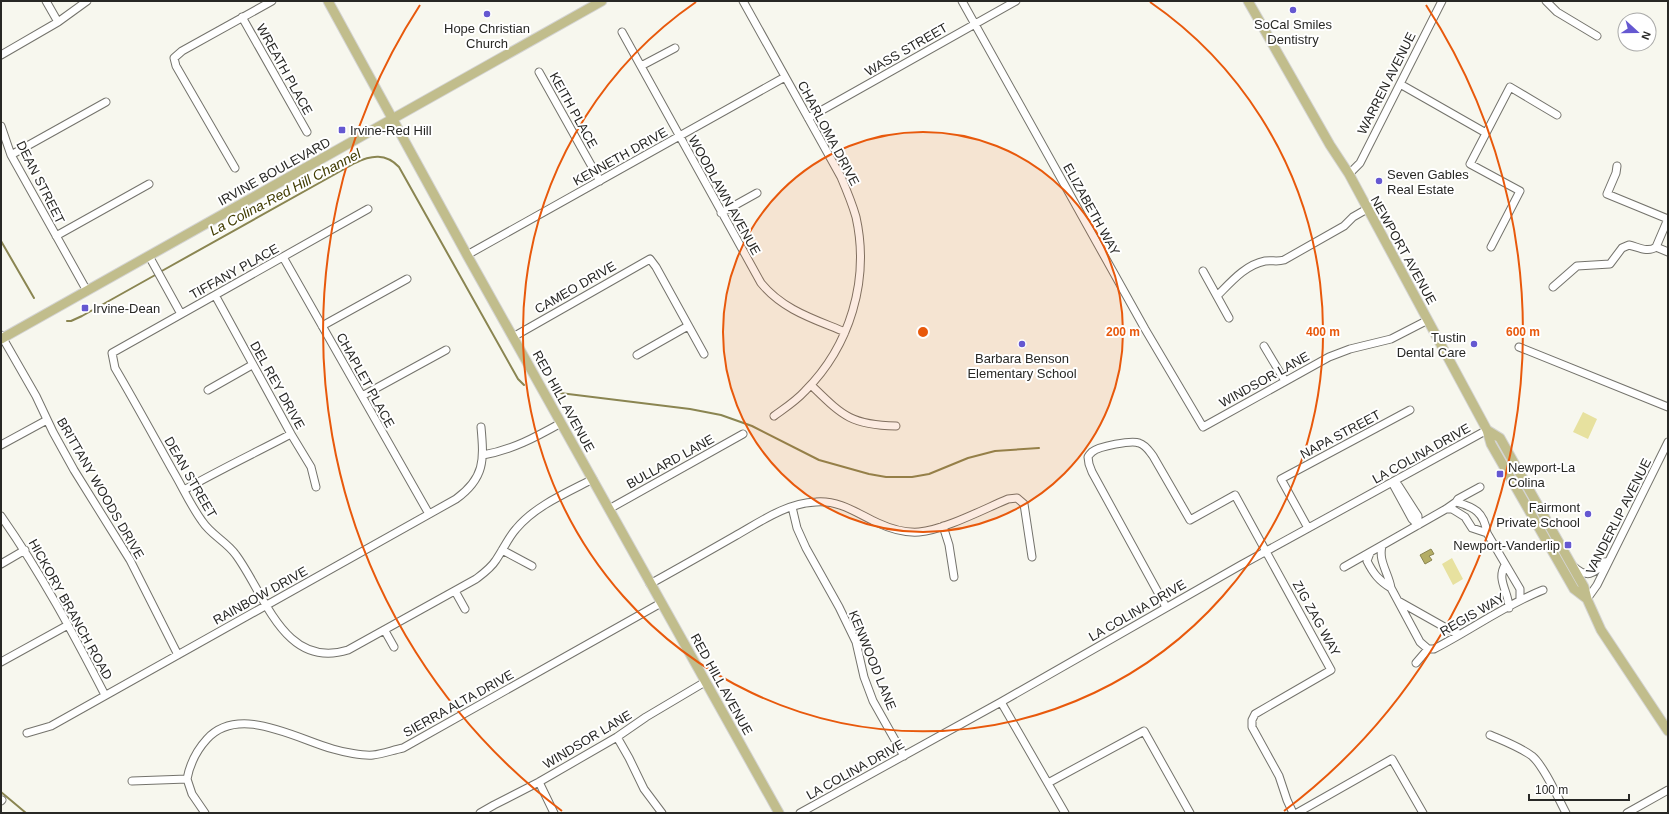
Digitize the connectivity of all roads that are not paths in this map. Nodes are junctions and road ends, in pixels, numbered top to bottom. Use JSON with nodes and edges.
{"nodes":[{"id":1,"x":46,"y":1,"type":"edge"},
{"id":2,"x":87,"y":1,"type":"edge"},
{"id":3,"x":272,"y":1,"type":"edge"},
{"id":4,"x":328,"y":1,"type":"edge"},
{"id":5,"x":602,"y":1,"type":"edge"},
{"id":6,"x":743,"y":1,"type":"edge"},
{"id":7,"x":962,"y":1,"type":"edge"},
{"id":8,"x":1016,"y":1,"type":"edge"},
{"id":9,"x":1248,"y":1,"type":"edge"},
{"id":10,"x":1442,"y":1,"type":"edge"},
{"id":11,"x":1550,"y":2,"type":"edge"},
{"id":12,"x":242,"y":17,"type":"junction"},
{"id":13,"x":58,"y":22,"type":"junction"},
{"id":14,"x":975,"y":24,"type":"junction"},
{"id":15,"x":622,"y":32,"type":"dead end"},
{"id":16,"x":1597,"y":36,"type":"dead end"},
{"id":17,"x":675,"y":48,"type":"dead end"},
{"id":18,"x":1,"y":55,"type":"edge"},
{"id":19,"x":641,"y":66,"type":"junction"},
{"id":20,"x":539,"y":72,"type":"dead end"},
{"id":21,"x":786,"y":77,"type":"junction"},
{"id":22,"x":1400,"y":84,"type":"junction"},
{"id":23,"x":106,"y":102,"type":"dead end"},
{"id":24,"x":1557,"y":115,"type":"dead end"},
{"id":25,"x":808,"y":118,"type":"junction"},
{"id":26,"x":393,"y":119,"type":"junction"},
{"id":27,"x":1,"y":126,"type":"edge"},
{"id":28,"x":307,"y":132,"type":"dead end"},
{"id":29,"x":1486,"y":133,"type":"junction"},
{"id":30,"x":679,"y":137,"type":"junction"},
{"id":31,"x":11,"y":155,"type":"junction"},
{"id":32,"x":1617,"y":166,"type":"dead end"},
{"id":33,"x":235,"y":168,"type":"dead end"},
{"id":34,"x":1349,"y":174,"type":"junction"},
{"id":35,"x":600,"y":181,"type":"junction"},
{"id":36,"x":149,"y":184,"type":"dead end"},
{"id":37,"x":757,"y":193,"type":"dead end"},
{"id":38,"x":368,"y":208,"type":"dead end"},
{"id":39,"x":1367,"y":209,"type":"junction"},
{"id":40,"x":721,"y":213,"type":"junction"},
{"id":41,"x":1668,"y":219,"type":"edge"},
{"id":42,"x":56,"y":236,"type":"junction"},
{"id":43,"x":1491,"y":247,"type":"dead end"},
{"id":44,"x":1656,"y":247,"type":"junction"},
{"id":45,"x":1668,"y":252,"type":"edge"},
{"id":46,"x":467,"y":255,"type":"junction"},
{"id":47,"x":149,"y":256,"type":"junction"},
{"id":48,"x":283,"y":257,"type":"junction"},
{"id":49,"x":1203,"y":271,"type":"dead end"},
{"id":50,"x":407,"y":279,"type":"dead end"},
{"id":51,"x":1553,"y":287,"type":"dead end"},
{"id":52,"x":87,"y":291,"type":"junction"},
{"id":53,"x":215,"y":295,"type":"junction"},
{"id":54,"x":1217,"y":296,"type":"junction"},
{"id":55,"x":181,"y":314,"type":"junction"},
{"id":56,"x":1229,"y":318,"type":"dead end"},
{"id":57,"x":1428,"y":320,"type":"junction"},
{"id":58,"x":322,"y":326,"type":"junction"},
{"id":59,"x":688,"y":326,"type":"junction"},
{"id":60,"x":845,"y":332,"type":"junction"},
{"id":61,"x":2,"y":337,"type":"edge"},
{"id":62,"x":513,"y":337,"type":"junction"},
{"id":63,"x":1264,"y":346,"type":"dead end"},
{"id":64,"x":1520,"y":347,"type":"dead end"},
{"id":65,"x":446,"y":350,"type":"dead end"},
{"id":66,"x":112,"y":353,"type":"joint"},
{"id":67,"x":704,"y":354,"type":"dead end"},
{"id":68,"x":637,"y":355,"type":"dead end"},
{"id":69,"x":252,"y":365,"type":"junction"},
{"id":70,"x":1285,"y":381,"type":"junction"},
{"id":71,"x":811,"y":385,"type":"junction"},
{"id":72,"x":208,"y":390,"type":"dead end"},
{"id":73,"x":362,"y":396,"type":"junction"},
{"id":74,"x":1668,"y":407,"type":"edge"},
{"id":75,"x":1410,"y":410,"type":"dead end"},
{"id":76,"x":774,"y":416,"type":"dead end"},
{"id":77,"x":47,"y":420,"type":"junction"},
{"id":78,"x":561,"y":423,"type":"junction"},
{"id":79,"x":896,"y":426,"type":"dead end"},
{"id":80,"x":481,"y":427,"type":"dead end"},
{"id":81,"x":1203,"y":427,"type":"joint"},
{"id":82,"x":1487,"y":430,"type":"junction"},
{"id":83,"x":291,"y":434,"type":"junction"},
{"id":84,"x":743,"y":434,"type":"dead end"},
{"id":85,"x":1668,"y":442,"type":"edge"},
{"id":86,"x":1,"y":445,"type":"edge"},
{"id":87,"x":483,"y":455,"type":"junction"},
{"id":88,"x":593,"y":479,"type":"junction"},
{"id":89,"x":1393,"y":482,"type":"junction"},
{"id":90,"x":316,"y":487,"type":"dead end"},
{"id":91,"x":1480,"y":487,"type":"dead end"},
{"id":92,"x":184,"y":490,"type":"junction"},
{"id":93,"x":1470,"y":492,"type":"junction"},
{"id":94,"x":1456,"y":502,"type":"junction"},
{"id":95,"x":1468,"y":506,"type":"junction"},
{"id":96,"x":792,"y":507,"type":"junction"},
{"id":97,"x":609,"y":509,"type":"junction"},
{"id":98,"x":1446,"y":509,"type":"junction"},
{"id":99,"x":429,"y":514,"type":"junction"},
{"id":100,"x":1,"y":516,"type":"edge"},
{"id":101,"x":1418,"y":525,"type":"junction"},
{"id":102,"x":943,"y":526,"type":"junction"},
{"id":103,"x":1308,"y":528,"type":"junction"},
{"id":104,"x":1487,"y":533,"type":"junction"},
{"id":105,"x":1382,"y":546,"type":"junction"},
{"id":106,"x":25,"y":550,"type":"junction"},
{"id":107,"x":502,"y":550,"type":"junction"},
{"id":108,"x":1266,"y":552,"type":"junction"},
{"id":109,"x":1370,"y":553,"type":"junction"},
{"id":110,"x":1611,"y":555,"type":"junction"},
{"id":111,"x":1032,"y":557,"type":"dead end"},
{"id":112,"x":1,"y":564,"type":"edge"},
{"id":113,"x":1571,"y":564,"type":"junction"},
{"id":114,"x":1505,"y":565,"type":"junction"},
{"id":115,"x":532,"y":566,"type":"dead end"},
{"id":116,"x":1344,"y":567,"type":"dead end"},
{"id":117,"x":954,"y":577,"type":"dead end"},
{"id":118,"x":650,"y":584,"type":"junction"},
{"id":119,"x":1391,"y":588,"type":"junction"},
{"id":120,"x":1543,"y":590,"type":"dead end"},
{"id":121,"x":455,"y":591,"type":"junction"},
{"id":122,"x":1520,"y":599,"type":"junction"},
{"id":123,"x":1587,"y":599,"type":"junction"},
{"id":124,"x":1398,"y":601,"type":"junction"},
{"id":125,"x":661,"y":603,"type":"junction"},
{"id":126,"x":266,"y":606,"type":"junction"},
{"id":127,"x":1166,"y":607,"type":"junction"},
{"id":128,"x":1509,"y":608,"type":"junction"},
{"id":129,"x":465,"y":609,"type":"dead end"},
{"id":130,"x":68,"y":625,"type":"junction"},
{"id":131,"x":385,"y":631,"type":"junction"},
{"id":132,"x":1461,"y":634,"type":"junction"},
{"id":133,"x":394,"y":647,"type":"dead end"},
{"id":134,"x":1428,"y":650,"type":"junction"},
{"id":135,"x":178,"y":655,"type":"junction"},
{"id":136,"x":1,"y":662,"type":"edge"},
{"id":137,"x":1416,"y":662,"type":"dead end"},
{"id":138,"x":705,"y":682,"type":"junction"},
{"id":139,"x":105,"y":695,"type":"junction"},
{"id":140,"x":1001,"y":702,"type":"junction"},
{"id":141,"x":1668,"y":731,"type":"edge"},
{"id":142,"x":27,"y":733,"type":"dead end"},
{"id":143,"x":1490,"y":735,"type":"dead end"},
{"id":144,"x":616,"y":737,"type":"junction"},
{"id":145,"x":904,"y":756,"type":"junction"},
{"id":146,"x":187,"y":779,"type":"junction"},
{"id":147,"x":132,"y":781,"type":"dead end"},
{"id":148,"x":539,"y":782,"type":"junction"},
{"id":149,"x":1048,"y":782,"type":"junction"},
{"id":150,"x":1668,"y":790,"type":"edge"},
{"id":151,"x":205,"y":813,"type":"edge"},
{"id":152,"x":480,"y":813,"type":"edge"},
{"id":153,"x":554,"y":813,"type":"edge"},
{"id":154,"x":662,"y":813,"type":"edge"},
{"id":155,"x":779,"y":813,"type":"edge"},
{"id":156,"x":800,"y":813,"type":"edge"},
{"id":157,"x":1065,"y":813,"type":"edge"},
{"id":158,"x":1190,"y":813,"type":"edge"},
{"id":159,"x":1293,"y":813,"type":"edge"},
{"id":160,"x":1297,"y":813,"type":"edge"},
{"id":161,"x":1423,"y":813,"type":"edge"},
{"id":162,"x":1566,"y":813,"type":"edge"},
{"id":163,"x":1628,"y":813,"type":"edge"}],
"edges":[{"from":1,"to":13,"type":"street"},
{"from":2,"to":13,"type":"street"},
{"from":3,"to":12,"type":"street"},
{"from":4,"to":26,"type":"main road","name":"RED HILL AVENUE"},
{"from":5,"to":26,"type":"main road","name":"IRVINE BOULEVARD"},
{"from":6,"to":21,"type":"street","name":"CHARLOMA DRIVE"},
{"from":7,"to":14,"type":"street","name":"ELIZABETH WAY"},
{"from":8,"to":14,"type":"street","name":"WASS STREET"},
{"from":9,"to":34,"type":"main road","name":"NEWPORT AVENUE"},
{"from":10,"to":22,"type":"street","name":"WARREN AVENUE"},
{"from":11,"to":16,"type":"street"},
{"from":12,"to":28,"type":"street","name":"WREATH PLACE"},
{"from":12,"to":33,"type":"street"},
{"from":13,"to":18,"type":"street"},
{"from":14,"to":25,"type":"street","name":"WASS STREET"},
{"from":14,"to":81,"type":"street","name":"ELIZABETH WAY"},
{"from":15,"to":19,"type":"street","name":"WOODLAWN AVENUE"},
{"from":17,"to":19,"type":"street"},
{"from":19,"to":30,"type":"street","name":"WOODLAWN AVENUE"},
{"from":20,"to":35,"type":"street","name":"KEITH PLACE"},
{"from":21,"to":25,"type":"street","name":"CHARLOMA DRIVE"},
{"from":21,"to":30,"type":"street","name":"KENNETH DRIVE"},
{"from":22,"to":29,"type":"street"},
{"from":22,"to":34,"type":"street","name":"WARREN AVENUE"},
{"from":23,"to":31,"type":"street"},
{"from":24,"to":29,"type":"street"},
{"from":25,"to":60,"type":"street","name":"CHARLOMA DRIVE"},
{"from":26,"to":46,"type":"main road","name":"RED HILL AVENUE"},
{"from":26,"to":47,"type":"main road","name":"IRVINE BOULEVARD"},
{"from":27,"to":31,"type":"street","name":"DEAN STREET"},
{"from":29,"to":43,"type":"street"},
{"from":30,"to":35,"type":"street","name":"KENNETH DRIVE"},
{"from":30,"to":40,"type":"street","name":"WOODLAWN AVENUE"},
{"from":31,"to":42,"type":"street","name":"DEAN STREET"},
{"from":32,"to":41,"type":"street"},
{"from":34,"to":39,"type":"main road","name":"NEWPORT AVENUE"},
{"from":35,"to":46,"type":"street","name":"KENNETH DRIVE"},
{"from":36,"to":42,"type":"street"},
{"from":37,"to":40,"type":"street"},
{"from":38,"to":48,"type":"street","name":"TIFFANY PLACE"},
{"from":39,"to":54,"type":"street"},
{"from":39,"to":57,"type":"main road","name":"NEWPORT AVENUE"},
{"from":40,"to":60,"type":"street","name":"WOODLAWN AVENUE"},
{"from":41,"to":44,"type":"street"},
{"from":42,"to":52,"type":"street","name":"DEAN STREET"},
{"from":44,"to":45,"type":"street"},
{"from":44,"to":51,"type":"street"},
{"from":46,"to":62,"type":"main road","name":"RED HILL AVENUE"},
{"from":47,"to":52,"type":"main road","name":"IRVINE BOULEVARD"},
{"from":47,"to":55,"type":"street"},
{"from":48,"to":53,"type":"street","name":"TIFFANY PLACE"},
{"from":48,"to":58,"type":"street","name":"CHAPLET PLACE"},
{"from":49,"to":54,"type":"street"},
{"from":50,"to":58,"type":"street"},
{"from":52,"to":61,"type":"main road","name":"IRVINE BOULEVARD"},
{"from":53,"to":55,"type":"street","name":"TIFFANY PLACE"},
{"from":53,"to":69,"type":"street","name":"DEL REY DRIVE"},
{"from":54,"to":56,"type":"street"},
{"from":55,"to":66,"type":"street","name":"TIFFANY PLACE"},
{"from":57,"to":70,"type":"street","name":"WINDSOR LANE"},
{"from":57,"to":82,"type":"main road","name":"NEWPORT AVENUE"},
{"from":58,"to":73,"type":"street","name":"CHAPLET PLACE"},
{"from":59,"to":62,"type":"street","name":"CAMEO DRIVE"},
{"from":59,"to":67,"type":"street"},
{"from":59,"to":68,"type":"street"},
{"from":60,"to":71,"type":"street"},
{"from":61,"to":77,"type":"street","name":"BRITTANY WOODS DRIVE"},
{"from":62,"to":78,"type":"main road","name":"RED HILL AVENUE"},
{"from":63,"to":70,"type":"street"},
{"from":64,"to":74,"type":"street"},
{"from":65,"to":73,"type":"street"},
{"from":66,"to":92,"type":"street","name":"DEAN STREET"},
{"from":69,"to":72,"type":"street"},
{"from":69,"to":83,"type":"street","name":"DEL REY DRIVE"},
{"from":70,"to":81,"type":"street","name":"WINDSOR LANE"},
{"from":71,"to":76,"type":"street"},
{"from":71,"to":79,"type":"street"},
{"from":73,"to":99,"type":"street","name":"CHAPLET PLACE"},
{"from":75,"to":103,"type":"street","name":"NAPA STREET"},
{"from":77,"to":86,"type":"street"},
{"from":77,"to":135,"type":"street","name":"BRITTANY WOODS DRIVE"},
{"from":78,"to":87,"type":"street"},
{"from":78,"to":88,"type":"main road","name":"RED HILL AVENUE"},
{"from":80,"to":87,"type":"street","name":"RAINBOW DRIVE"},
{"from":82,"to":89,"type":"street","name":"LA COLINA DRIVE"},
{"from":82,"to":113,"type":"main road","name":"NEWPORT AVENUE"},
{"from":82,"to":123,"type":"main road","name":"NEWPORT AVENUE"},
{"from":83,"to":90,"type":"street","name":"DEL REY DRIVE"},
{"from":83,"to":92,"type":"street"},
{"from":84,"to":97,"type":"street","name":"BULLARD LANE"},
{"from":85,"to":110,"type":"street","name":"VANDERLIP AVENUE"},
{"from":87,"to":99,"type":"street","name":"RAINBOW DRIVE"},
{"from":88,"to":97,"type":"main road","name":"RED HILL AVENUE"},
{"from":88,"to":107,"type":"street"},
{"from":89,"to":101,"type":"street"},
{"from":89,"to":103,"type":"street","name":"LA COLINA DRIVE"},
{"from":91,"to":93,"type":"street"},
{"from":92,"to":126,"type":"street","name":"DEAN STREET"},
{"from":93,"to":94,"type":"street"},
{"from":93,"to":95,"type":"street"},
{"from":94,"to":95,"type":"street"},
{"from":94,"to":98,"type":"street"},
{"from":95,"to":104,"type":"street"},
{"from":96,"to":102,"type":"street"},
{"from":96,"to":118,"type":"street"},
{"from":96,"to":145,"type":"street","name":"KENWOOD LANE"},
{"from":97,"to":118,"type":"main road","name":"RED HILL AVENUE"},
{"from":98,"to":101,"type":"street"},
{"from":98,"to":104,"type":"street"},
{"from":99,"to":126,"type":"street","name":"RAINBOW DRIVE"},
{"from":100,"to":106,"type":"street","name":"HICKORY BRANCH ROAD"},
{"from":101,"to":105,"type":"street"},
{"from":102,"to":111,"type":"street"},
{"from":102,"to":117,"type":"street"},
{"from":103,"to":108,"type":"street","name":"LA COLINA DRIVE"},
{"from":104,"to":114,"type":"street"},
{"from":105,"to":109,"type":"street"},
{"from":105,"to":119,"type":"street"},
{"from":106,"to":112,"type":"street"},
{"from":106,"to":130,"type":"street","name":"HICKORY BRANCH ROAD"},
{"from":107,"to":115,"type":"street"},
{"from":107,"to":121,"type":"street"},
{"from":108,"to":127,"type":"street","name":"LA COLINA DRIVE"},
{"from":108,"to":127,"type":"street"},
{"from":108,"to":159,"type":"street","name":"ZIG ZAG WAY"},
{"from":109,"to":116,"type":"street"},
{"from":109,"to":119,"type":"street"},
{"from":110,"to":113,"type":"street"},
{"from":110,"to":123,"type":"street","name":"VANDERLIP AVENUE"},
{"from":113,"to":123,"type":"main road","name":"NEWPORT AVENUE"},
{"from":114,"to":122,"type":"street"},
{"from":114,"to":128,"type":"street"},
{"from":118,"to":125,"type":"main road","name":"RED HILL AVENUE"},
{"from":119,"to":124,"type":"street"},
{"from":120,"to":122,"type":"street","name":"REGIS WAY"},
{"from":121,"to":129,"type":"street"},
{"from":121,"to":131,"type":"street"},
{"from":122,"to":128,"type":"street","name":"REGIS WAY"},
{"from":123,"to":141,"type":"main road","name":"NEWPORT AVENUE"},
{"from":124,"to":132,"type":"street"},
{"from":124,"to":134,"type":"street"},
{"from":125,"to":138,"type":"main road","name":"RED HILL AVENUE"},
{"from":125,"to":146,"type":"street","name":"SIERRA ALTA DRIVE"},
{"from":126,"to":131,"type":"street","name":"DEAN STREET"},
{"from":126,"to":135,"type":"street","name":"RAINBOW DRIVE"},
{"from":127,"to":140,"type":"street","name":"LA COLINA DRIVE"},
{"from":128,"to":132,"type":"street","name":"REGIS WAY"},
{"from":130,"to":136,"type":"street"},
{"from":130,"to":139,"type":"street","name":"HICKORY BRANCH ROAD"},
{"from":131,"to":133,"type":"street"},
{"from":132,"to":134,"type":"street","name":"REGIS WAY"},
{"from":134,"to":137,"type":"street","name":"REGIS WAY"},
{"from":135,"to":139,"type":"street","name":"RAINBOW DRIVE"},
{"from":138,"to":144,"type":"street","name":"WINDSOR LANE"},
{"from":138,"to":155,"type":"main road","name":"RED HILL AVENUE"},
{"from":139,"to":142,"type":"street","name":"RAINBOW DRIVE"},
{"from":140,"to":145,"type":"street","name":"LA COLINA DRIVE"},
{"from":140,"to":149,"type":"street"},
{"from":143,"to":162,"type":"street"},
{"from":144,"to":148,"type":"street","name":"WINDSOR LANE"},
{"from":144,"to":154,"type":"street"},
{"from":145,"to":156,"type":"street","name":"LA COLINA DRIVE"},
{"from":146,"to":147,"type":"street"},
{"from":146,"to":151,"type":"street"},
{"from":148,"to":152,"type":"street","name":"WINDSOR LANE"},
{"from":148,"to":153,"type":"street"},
{"from":149,"to":157,"type":"street"},
{"from":149,"to":158,"type":"street"},
{"from":150,"to":163,"type":"street"},
{"from":160,"to":161,"type":"street"}]}
